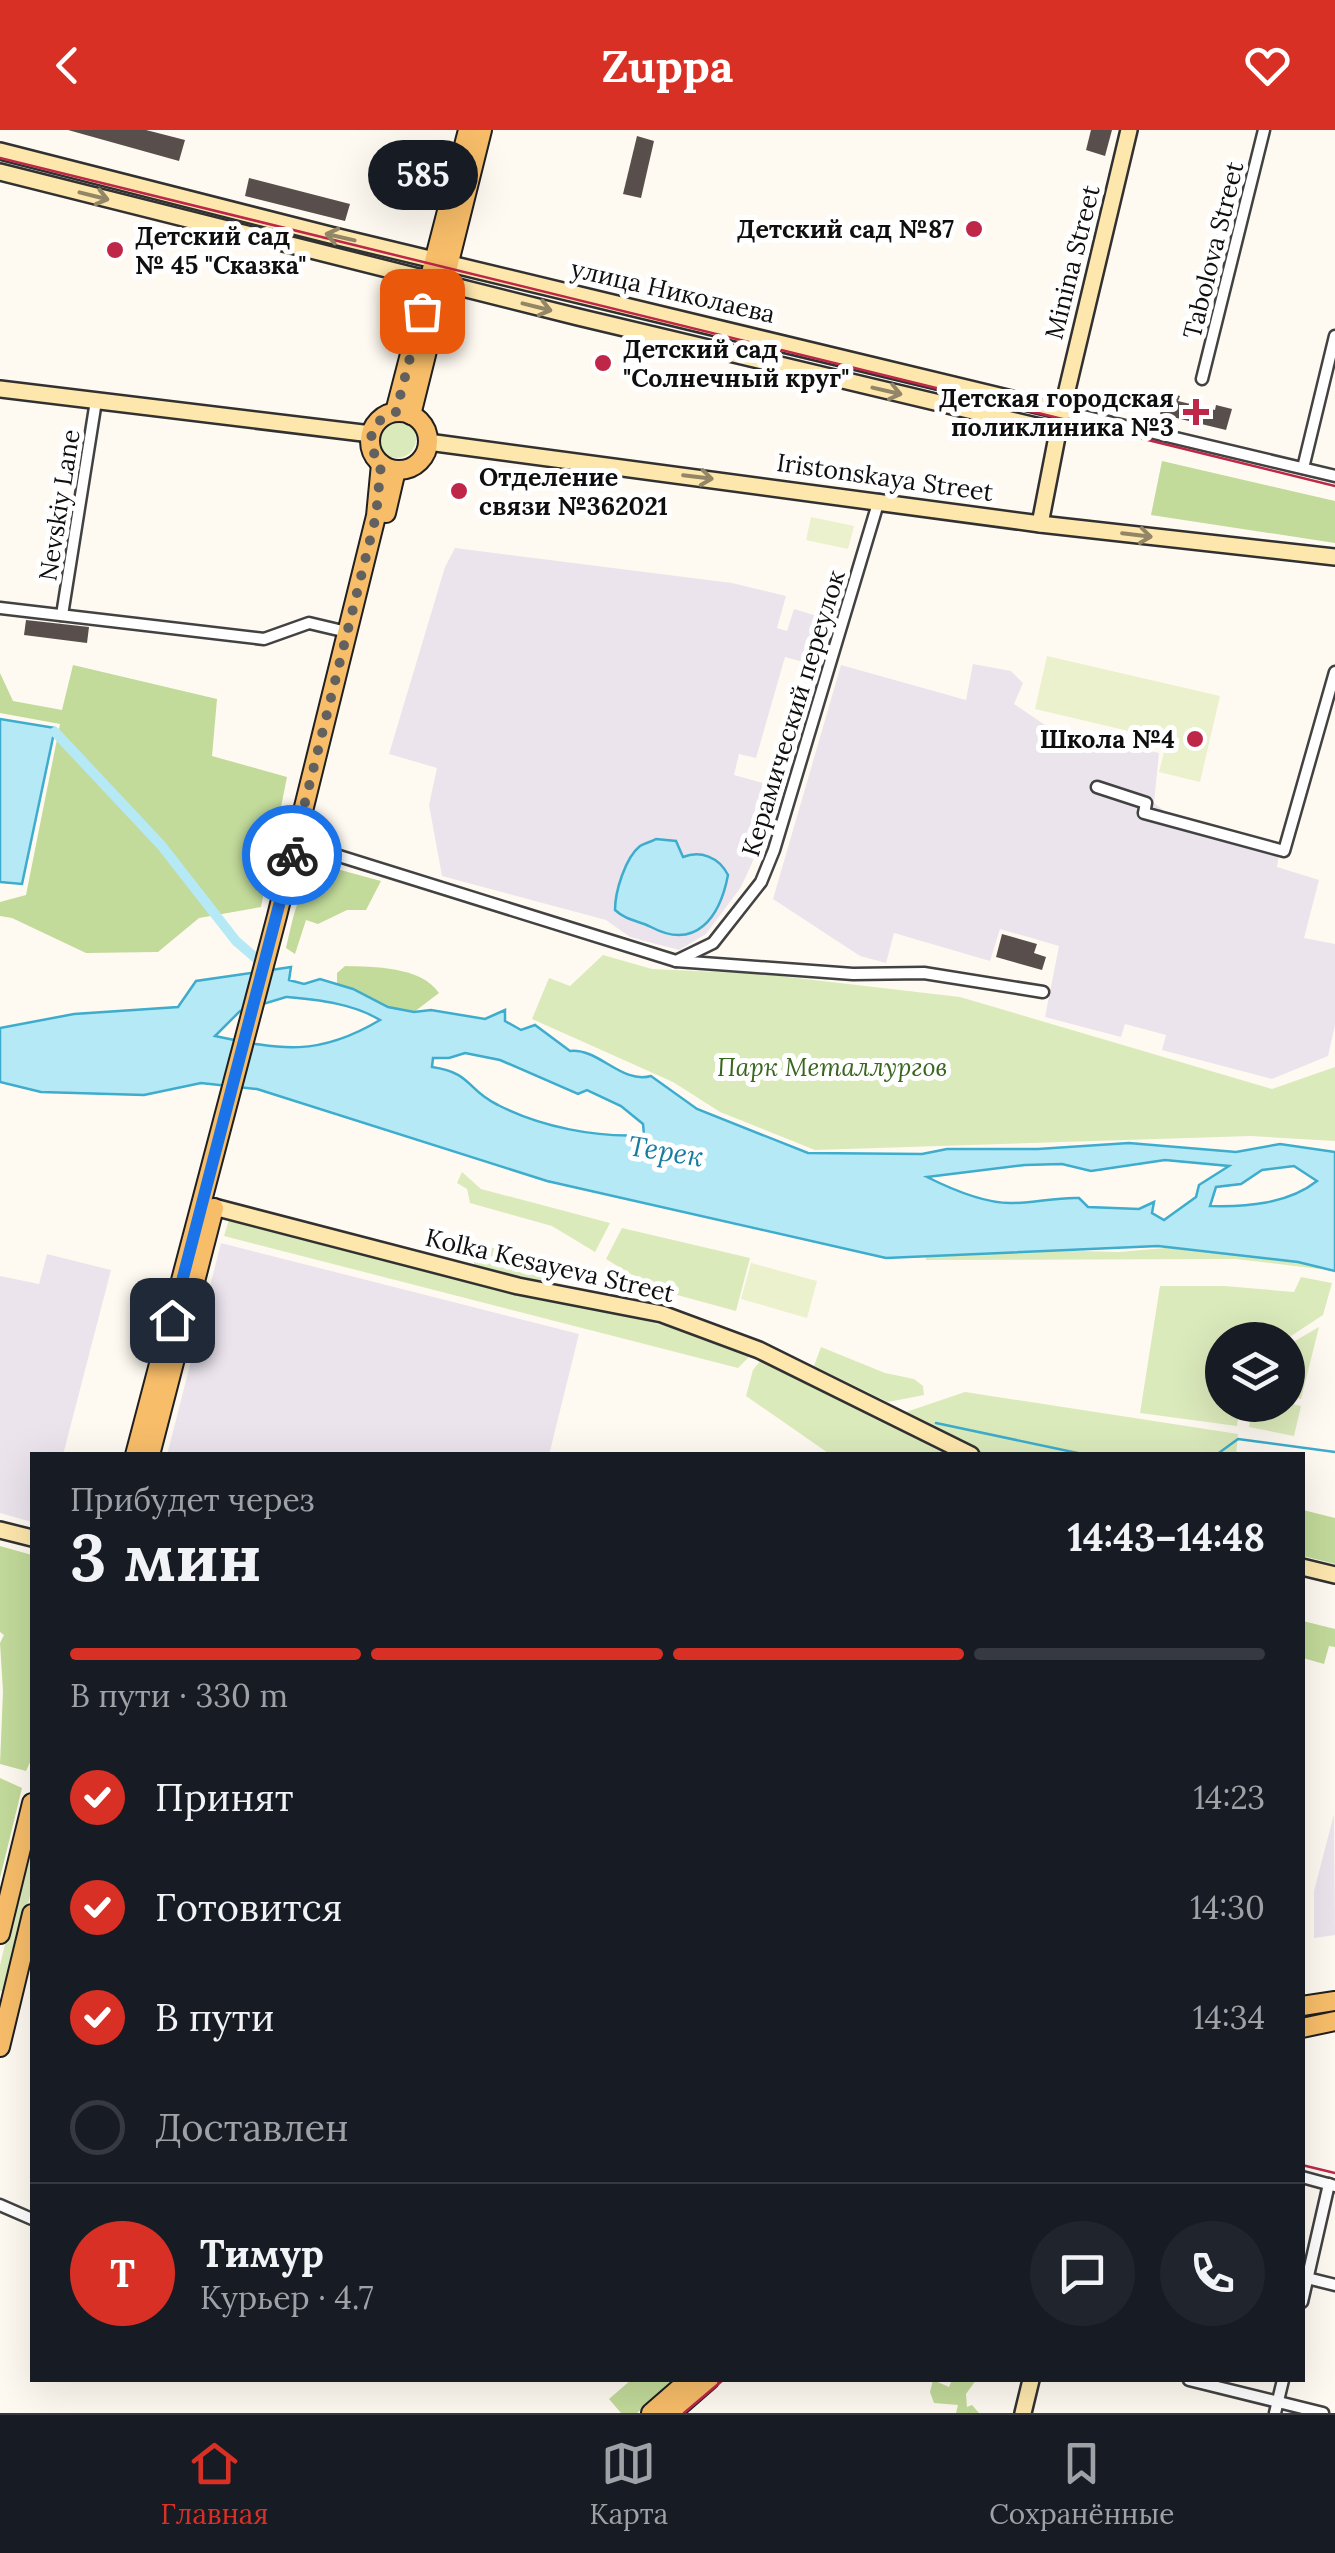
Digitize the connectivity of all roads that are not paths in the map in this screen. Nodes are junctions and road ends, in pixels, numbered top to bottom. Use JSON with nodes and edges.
{"nodes":[{"id":1,"x":468,"y":130,"type":"edge"},
{"id":2,"x":482,"y":130,"type":"edge"},
{"id":3,"x":1130,"y":130,"type":"edge"},
{"id":4,"x":1264,"y":130,"type":"edge"},
{"id":5,"x":0,"y":151,"type":"edge"},
{"id":6,"x":0,"y":172,"type":"edge"},
{"id":7,"x":442,"y":260,"type":"junction"},
{"id":8,"x":436,"y":281,"type":"junction"},
{"id":9,"x":1335,"y":336,"type":"edge"},
{"id":10,"x":1202,"y":379,"type":"dead end"},
{"id":11,"x":0,"y":389,"type":"edge"},
{"id":12,"x":96,"y":401,"type":"junction"},
{"id":13,"x":1062,"y":411,"type":"junction"},
{"id":14,"x":403,"y":413,"type":"junction"},
{"id":15,"x":1058,"y":431,"type":"junction"},
{"id":16,"x":371,"y":434,"type":"junction"},
{"id":17,"x":428,"y":442,"type":"junction"},
{"id":18,"x":388,"y":467,"type":"junction"},
{"id":19,"x":1302,"y":468,"type":"junction"},
{"id":20,"x":1335,"y":476,"type":"edge"},
{"id":21,"x":879,"y":500,"type":"junction"},
{"id":22,"x":1040,"y":524,"type":"junction"},
{"id":23,"x":1335,"y":558,"type":"edge"},
{"id":24,"x":0,"y":608,"type":"edge"},
{"id":25,"x":62,"y":615,"type":"junction"},
{"id":26,"x":347,"y":632,"type":"junction"},
{"id":27,"x":1335,"y":672,"type":"edge"},
{"id":28,"x":1096,"y":787,"type":"dead end"},
{"id":29,"x":304,"y":850,"type":"junction"},
{"id":30,"x":282,"y":917,"type":"junction"},
{"id":31,"x":676,"y":961,"type":"junction"},
{"id":32,"x":1043,"y":992,"type":"dead end"},
{"id":33,"x":234,"y":1103,"type":"junction"},
{"id":34,"x":214,"y":1207,"type":"junction"},
{"id":35,"x":136,"y":1452,"type":"edge"},
{"id":36,"x":151,"y":1452,"type":"edge"},
{"id":37,"x":965,"y":1452,"type":"edge"},
{"id":38,"x":0,"y":1530,"type":"edge"},
{"id":39,"x":30,"y":1538,"type":"edge"},
{"id":40,"x":1305,"y":1568,"type":"edge"},
{"id":41,"x":1335,"y":1575,"type":"edge"},
{"id":42,"x":30,"y":1811,"type":"edge"},
{"id":43,"x":30,"y":1922,"type":"edge"},
{"id":44,"x":0,"y":1934,"type":"edge"},
{"id":45,"x":1335,"y":2001,"type":"edge"},
{"id":46,"x":1305,"y":2006,"type":"edge"},
{"id":47,"x":1335,"y":2021,"type":"edge"},
{"id":48,"x":1305,"y":2027,"type":"edge"},
{"id":49,"x":0,"y":2047,"type":"edge"},
{"id":50,"x":1305,"y":2179,"type":"edge"},
{"id":51,"x":1332,"y":2185,"type":"edge"},
{"id":52,"x":0,"y":2206,"type":"edge"},
{"id":53,"x":30,"y":2218,"type":"edge"},
{"id":54,"x":1306,"y":2277,"type":"edge"},
{"id":55,"x":1335,"y":2285,"type":"edge"},
{"id":56,"x":687,"y":2382,"type":"edge"},
{"id":57,"x":707,"y":2382,"type":"edge"},
{"id":58,"x":1031,"y":2382,"type":"edge"},
{"id":59,"x":1195,"y":2382,"type":"edge"},
{"id":60,"x":1282,"y":2382,"type":"edge"},
{"id":61,"x":1276,"y":2407,"type":"edge"},
{"id":62,"x":651,"y":2413,"type":"edge"},
{"id":63,"x":671,"y":2413,"type":"edge"},
{"id":64,"x":1023,"y":2413,"type":"edge"},
{"id":65,"x":1323,"y":2413,"type":"edge"}],
"edges":[{"from":1,"to":7,"type":"main road"},
{"from":2,"to":7,"type":"main road"},
{"from":3,"to":13,"type":"street","name":"Minina Street"},
{"from":4,"to":10,"type":"street","name":"Tabolova Street"},
{"from":7,"to":5,"type":"street","name":"улица Николаева","one_way":true},
{"from":6,"to":8,"type":"street","name":"улица Николаева","one_way":true},
{"from":7,"to":8,"type":"main road"},
{"from":7,"to":13,"type":"street","name":"улица Николаева"},
{"from":8,"to":14,"type":"main road"},
{"from":8,"to":15,"type":"street","name":"улица Николаева","one_way":true},
{"from":9,"to":19,"type":"street"},
{"from":11,"to":12,"type":"street"},
{"from":12,"to":16,"type":"street"},
{"from":12,"to":25,"type":"street","name":"Nevskiy Lane"},
{"from":13,"to":15,"type":"street","name":"Minina Street"},
{"from":13,"to":19,"type":"street","name":"улица Николаева"},
{"from":14,"to":16,"type":"main road"},
{"from":14,"to":17,"type":"main road"},
{"from":15,"to":22,"type":"street","name":"Minina Street"},
{"from":16,"to":18,"type":"main road"},
{"from":17,"to":18,"type":"main road"},
{"from":17,"to":21,"type":"street","name":"Iristonskaya Street","one_way":true},
{"from":18,"to":26,"type":"main road"},
{"from":18,"to":29,"type":"main road"},
{"from":19,"to":20,"type":"street","name":"улица Николаева"},
{"from":21,"to":22,"type":"street","name":"Iristonskaya Street"},
{"from":21,"to":31,"type":"street","name":"Керамический переулок"},
{"from":22,"to":23,"type":"street","name":"Iristonskaya Street","one_way":true},
{"from":24,"to":25,"type":"street"},
{"from":25,"to":26,"type":"street"},
{"from":26,"to":30,"type":"main road"},
{"from":27,"to":28,"type":"street"},
{"from":29,"to":30,"type":"main road"},
{"from":29,"to":31,"type":"street"},
{"from":30,"to":33,"type":"main road"},
{"from":31,"to":32,"type":"street"},
{"from":33,"to":34,"type":"main road"},
{"from":33,"to":35,"type":"main road"},
{"from":34,"to":36,"type":"main road"},
{"from":34,"to":37,"type":"street","name":"Kolka Kesayeva Street"},
{"from":38,"to":39,"type":"street"},
{"from":40,"to":41,"type":"street"},
{"from":42,"to":44,"type":"main road"},
{"from":43,"to":49,"type":"main road"},
{"from":45,"to":46,"type":"main road"},
{"from":47,"to":48,"type":"main road"},
{"from":50,"to":51,"type":"street"},
{"from":51,"to":54,"type":"street"},
{"from":52,"to":53,"type":"street"},
{"from":54,"to":55,"type":"street"},
{"from":56,"to":62,"type":"main road"},
{"from":57,"to":63,"type":"main road"},
{"from":58,"to":64,"type":"street"},
{"from":59,"to":61,"type":"street"},
{"from":60,"to":61,"type":"street"},
{"from":61,"to":65,"type":"street"}]}
